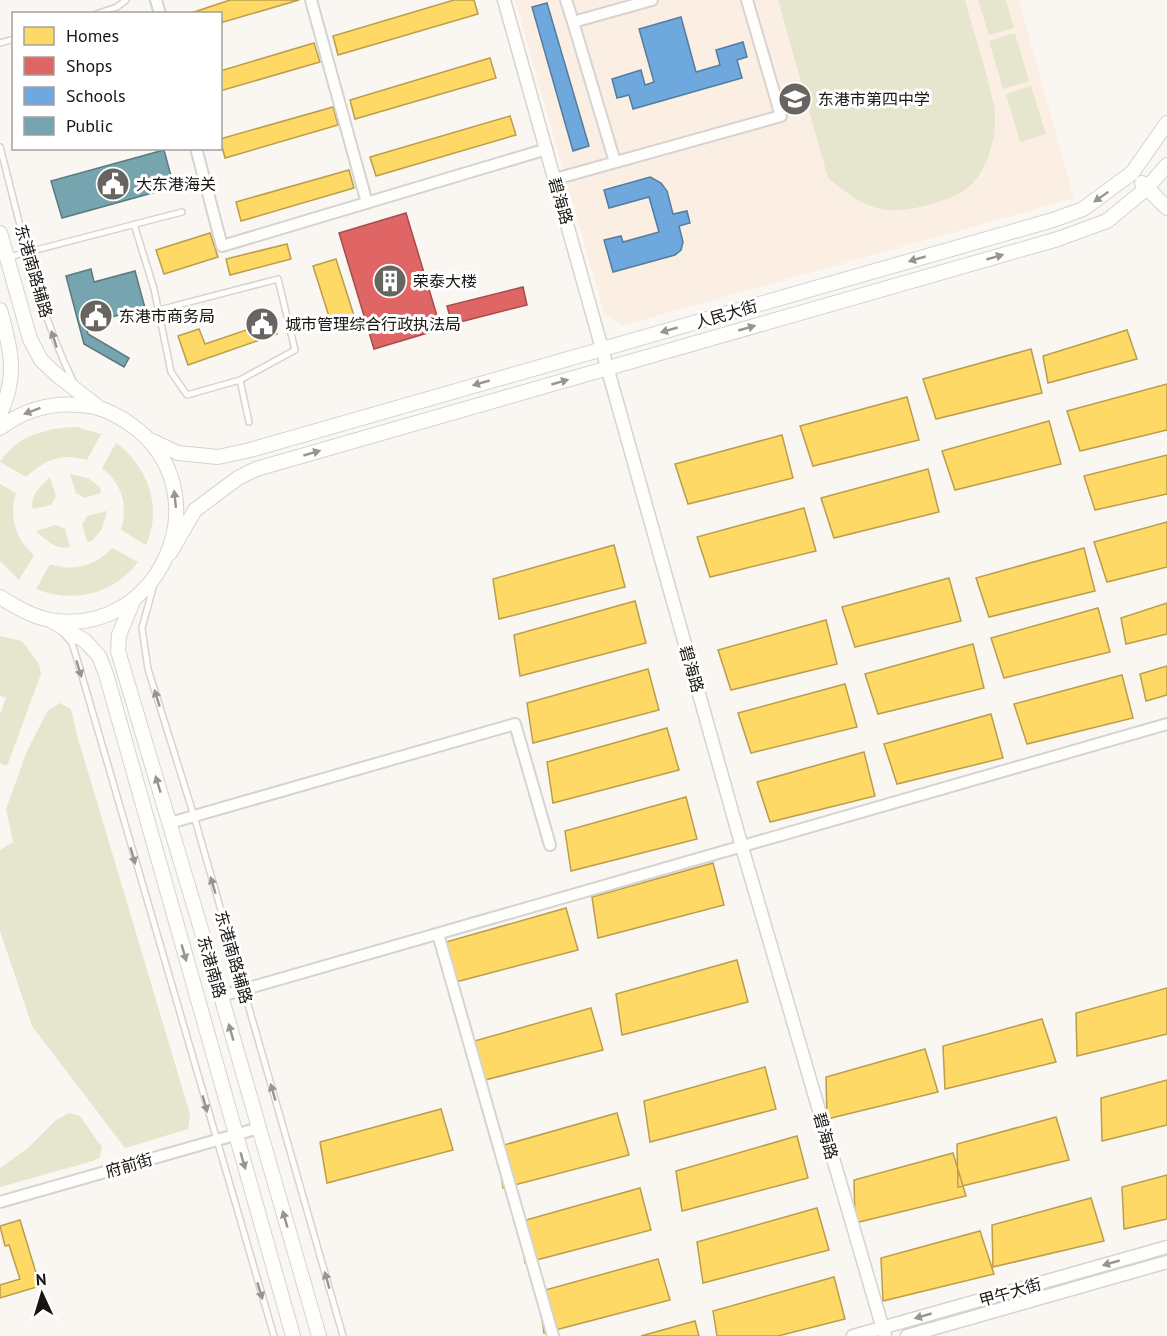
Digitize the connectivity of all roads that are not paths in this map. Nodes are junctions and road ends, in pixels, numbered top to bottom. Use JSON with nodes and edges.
{"nodes":[{"id":1,"x":126,"y":0,"type":"edge"},
{"id":2,"x":311,"y":0,"type":"edge"},
{"id":3,"x":504,"y":0,"type":"edge"},
{"id":4,"x":566,"y":0,"type":"edge"},
{"id":5,"x":652,"y":0,"type":"edge"},
{"id":6,"x":747,"y":0,"type":"edge"},
{"id":7,"x":102,"y":12,"type":"edge"},
{"id":8,"x":573,"y":22,"type":"junction"},
{"id":9,"x":1167,"y":123,"type":"edge"},
{"id":10,"x":0,"y":147,"type":"edge"},
{"id":11,"x":547,"y":149,"type":"junction"},
{"id":12,"x":197,"y":150,"type":"edge"},
{"id":13,"x":615,"y":162,"type":"junction"},
{"id":14,"x":1167,"y":165,"type":"edge"},
{"id":15,"x":1132,"y":173,"type":"junction"},
{"id":16,"x":555,"y":179,"type":"junction"},
{"id":17,"x":1147,"y":188,"type":"junction"},
{"id":18,"x":367,"y":203,"type":"junction"},
{"id":19,"x":1167,"y":208,"type":"edge"},
{"id":20,"x":183,"y":212,"type":"dead end"},
{"id":21,"x":134,"y":224,"type":"junction"},
{"id":22,"x":0,"y":233,"type":"edge"},
{"id":23,"x":28,"y":252,"type":"junction"},
{"id":24,"x":7,"y":257,"type":"junction"},
{"id":25,"x":0,"y":310,"type":"edge"},
{"id":26,"x":159,"y":310,"type":"junction"},
{"id":27,"x":603,"y":349,"type":"junction"},
{"id":28,"x":608,"y":368,"type":"junction"},
{"id":29,"x":240,"y":380,"type":"junction"},
{"id":30,"x":78,"y":392,"type":"junction"},
{"id":31,"x":101,"y":409,"type":"junction"},
{"id":32,"x":0,"y":414,"type":"edge"},
{"id":33,"x":249,"y":422,"type":"dead end"},
{"id":34,"x":0,"y":428,"type":"edge"},
{"id":35,"x":150,"y":440,"type":"junction"},
{"id":36,"x":170,"y":553,"type":"junction"},
{"id":37,"x":155,"y":578,"type":"junction"},
{"id":38,"x":0,"y":597,"type":"edge"},
{"id":39,"x":134,"y":599,"type":"junction"},
{"id":40,"x":50,"y":620,"type":"junction"},
{"id":41,"x":1167,"y":724,"type":"edge"},
{"id":42,"x":194,"y":816,"type":"junction"},
{"id":43,"x":170,"y":823,"type":"junction"},
{"id":44,"x":550,"y":844,"type":"dead end"},
{"id":45,"x":742,"y":848,"type":"junction"},
{"id":46,"x":438,"y":934,"type":"junction"},
{"id":47,"x":243,"y":989,"type":"junction"},
{"id":48,"x":221,"y":996,"type":"junction"},
{"id":49,"x":259,"y":1128,"type":"junction"},
{"id":50,"x":235,"y":1135,"type":"junction"},
{"id":51,"x":215,"y":1140,"type":"junction"},
{"id":52,"x":0,"y":1202,"type":"edge"},
{"id":53,"x":1167,"y":1247,"type":"edge"},
{"id":54,"x":1167,"y":1262,"type":"edge"},
{"id":55,"x":884,"y":1332,"type":"edge"},
{"id":56,"x":274,"y":1336,"type":"edge"},
{"id":57,"x":293,"y":1336,"type":"edge"},
{"id":58,"x":319,"y":1336,"type":"edge"},
{"id":59,"x":343,"y":1336,"type":"edge"},
{"id":60,"x":554,"y":1336,"type":"edge"},
{"id":61,"x":853,"y":1336,"type":"edge"},
{"id":62,"x":907,"y":1336,"type":"edge"}],
"edges":[{"from":1,"to":7,"type":"lane"},
{"from":2,"to":18,"type":"street"},
{"from":3,"to":11,"type":"street","name":"碧海路"},
{"from":4,"to":8,"type":"street"},
{"from":5,"to":8,"type":"street"},
{"from":6,"to":13,"type":"street"},
{"from":8,"to":13,"type":"street"},
{"from":9,"to":15,"type":"main road","name":"人民大街"},
{"from":10,"to":23,"type":"lane","name":"东港南路辅路"},
{"from":11,"to":16,"type":"street","name":"碧海路"},
{"from":11,"to":18,"type":"street"},
{"from":12,"to":18,"type":"street"},
{"from":13,"to":16,"type":"street"},
{"from":14,"to":17,"type":"main road","name":"人民大街"},
{"from":15,"to":17,"type":"main road"},
{"from":15,"to":27,"type":"main road","name":"人民大街","one_way":true},
{"from":16,"to":27,"type":"street","name":"碧海路"},
{"from":17,"to":19,"type":"main road"},
{"from":28,"to":17,"type":"main road","name":"人民大街","one_way":true},
{"from":20,"to":21,"type":"lane"},
{"from":21,"to":23,"type":"lane"},
{"from":21,"to":26,"type":"lane"},
{"from":22,"to":24,"type":"main road"},
{"from":23,"to":24,"type":"lane"},
{"from":30,"to":23,"type":"lane","name":"东港南路辅路","one_way":true},
{"from":24,"to":30,"type":"main road"},
{"from":25,"to":32,"type":"main road"},
{"from":26,"to":29,"type":"lane"},
{"from":26,"to":29,"type":"lane"},
{"from":27,"to":28,"type":"street","name":"碧海路"},
{"from":27,"to":35,"type":"main road","name":"人民大街","one_way":true},
{"from":36,"to":28,"type":"main road","name":"人民大街","one_way":true},
{"from":28,"to":45,"type":"street","name":"碧海路"},
{"from":29,"to":33,"type":"lane"},
{"from":30,"to":31,"type":"main road"},
{"from":31,"to":34,"type":"main road","one_way":true},
{"from":31,"to":35,"type":"main road"},
{"from":36,"to":35,"type":"main road","one_way":true},
{"from":36,"to":37,"type":"main road","name":"人民大街"},
{"from":37,"to":39,"type":"main road","name":"人民大街"},
{"from":42,"to":37,"type":"lane","name":"东港南路辅路","one_way":true},
{"from":38,"to":40,"type":"main road"},
{"from":39,"to":40,"type":"main road"},
{"from":43,"to":39,"type":"main road","name":"东港南路","one_way":true},
{"from":40,"to":50,"type":"main road","name":"东港南路","one_way":true},
{"from":40,"to":51,"type":"lane","one_way":true},
{"from":41,"to":45,"type":"street"},
{"from":42,"to":43,"type":"street"},
{"from":42,"to":44,"type":"street"},
{"from":47,"to":42,"type":"lane","name":"东港南路辅路","one_way":true},
{"from":43,"to":48,"type":"main road","name":"东港南路"},
{"from":45,"to":46,"type":"street"},
{"from":45,"to":55,"type":"street","name":"碧海路"},
{"from":46,"to":47,"type":"street"},
{"from":46,"to":60,"type":"street"},
{"from":47,"to":48,"type":"street"},
{"from":59,"to":47,"type":"lane","name":"东港南路辅路","one_way":true},
{"from":49,"to":48,"type":"main road","name":"东港南路","one_way":true},
{"from":49,"to":50,"type":"street","name":"府前街"},
{"from":58,"to":49,"type":"main road","name":"东港南路","one_way":true},
{"from":50,"to":51,"type":"street","name":"府前街"},
{"from":50,"to":57,"type":"main road","name":"东港南路","one_way":true},
{"from":51,"to":52,"type":"street","name":"府前街"},
{"from":51,"to":56,"type":"lane","one_way":true},
{"from":53,"to":55,"type":"street","name":"甲午大街","one_way":true},
{"from":54,"to":62,"type":"street","name":"甲午大街"},
{"from":55,"to":61,"type":"street","name":"甲午大街"}]}
